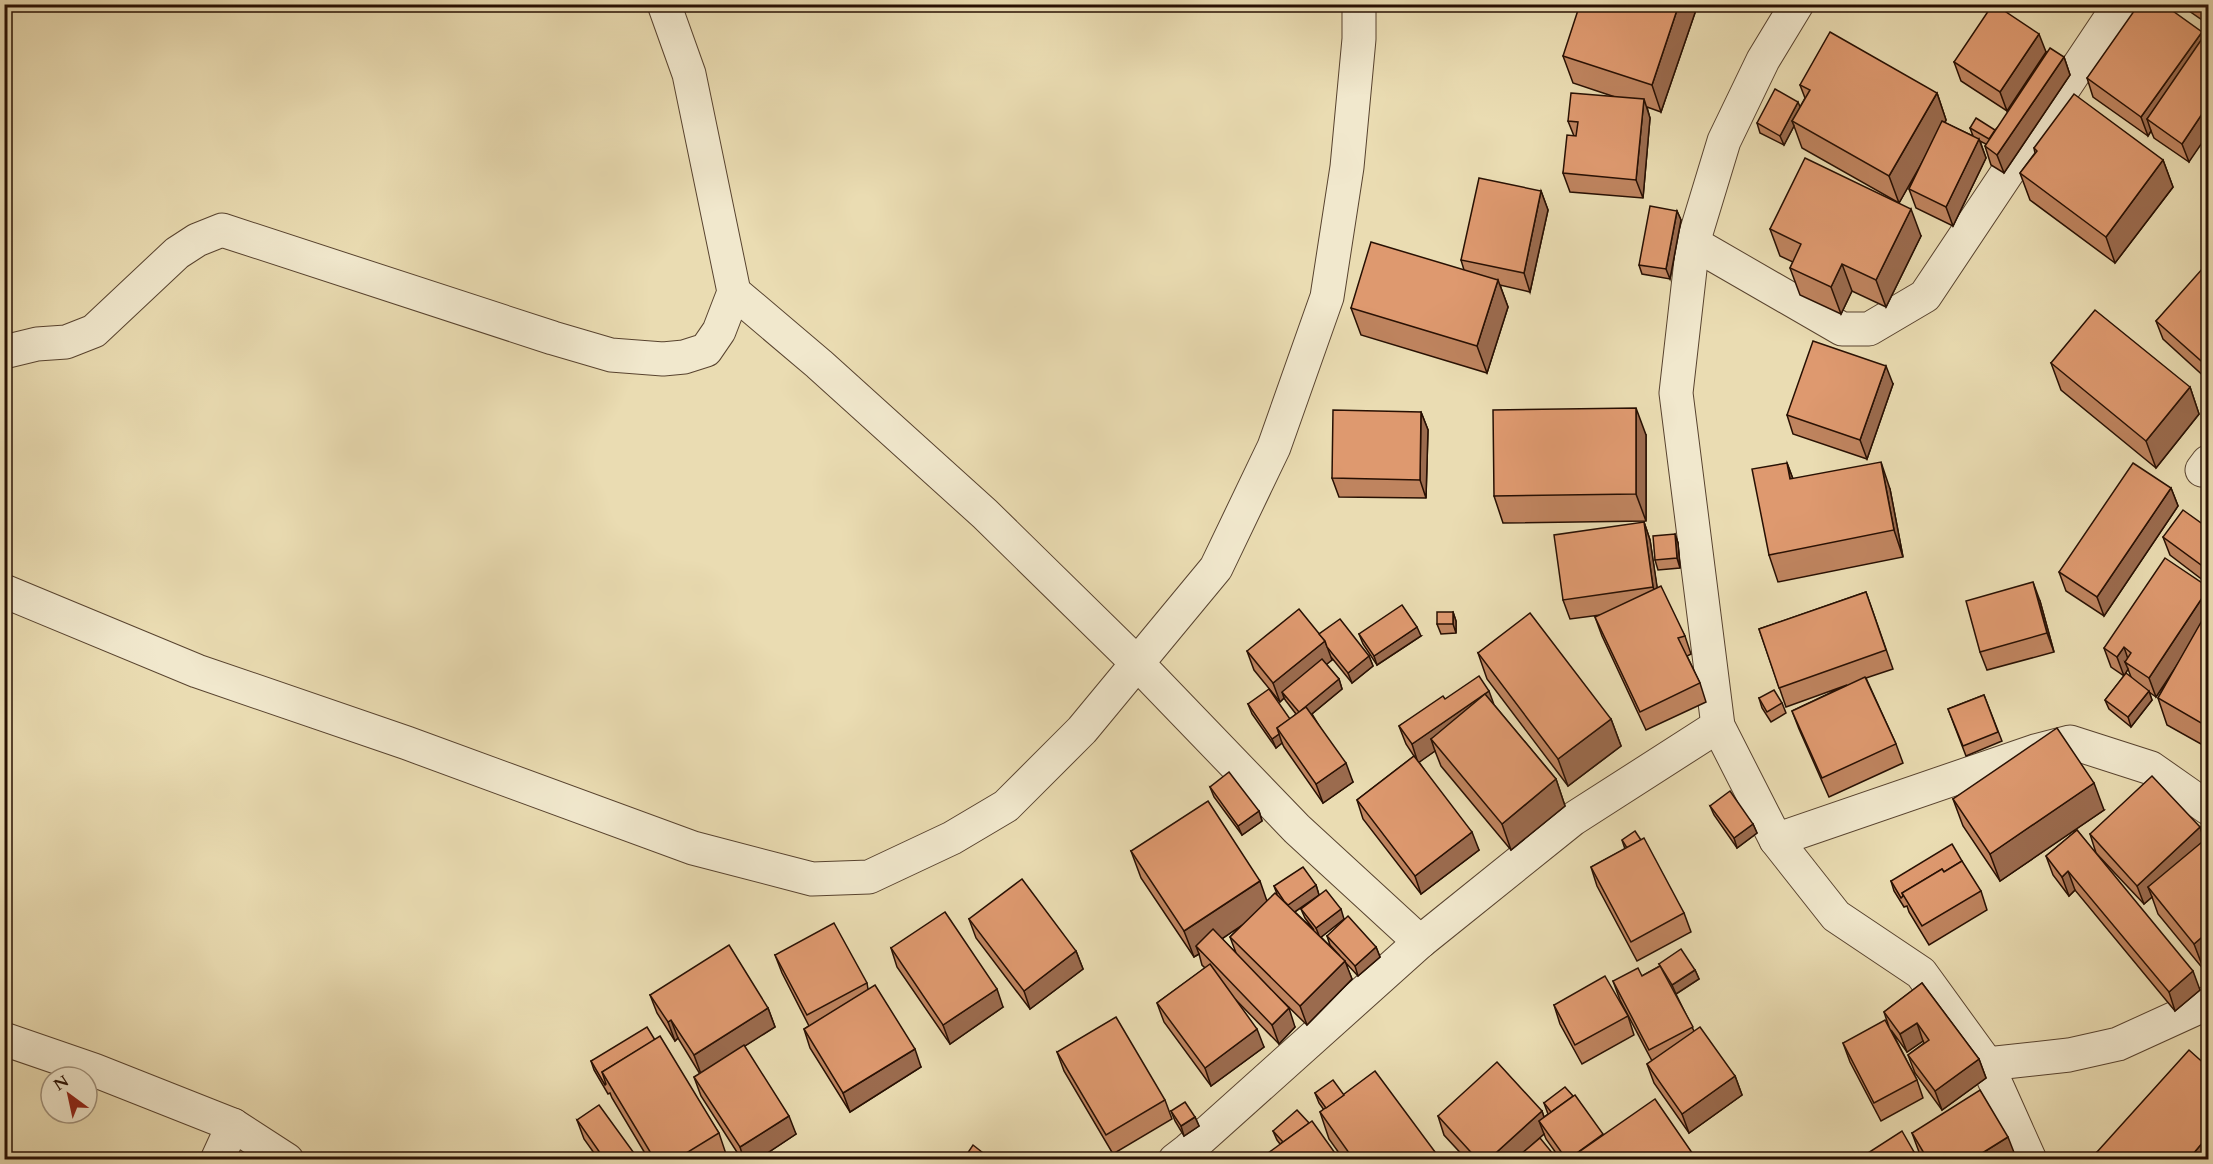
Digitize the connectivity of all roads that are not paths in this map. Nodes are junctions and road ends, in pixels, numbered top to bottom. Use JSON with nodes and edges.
{"nodes":[{"id":1,"x":664,"y":4,"type":"edge"},
{"id":2,"x":1359,"y":4,"type":"edge"},
{"id":3,"x":1797,"y":4,"type":"edge"},
{"id":4,"x":2120,"y":4,"type":"edge"},
{"id":5,"x":1693,"y":243,"type":"junction"},
{"id":6,"x":734,"y":292,"type":"junction"},
{"id":7,"x":4,"y":352,"type":"edge"},
{"id":8,"x":4,"y":591,"type":"edge"},
{"id":9,"x":1137,"y":663,"type":"junction"},
{"id":10,"x":1718,"y":726,"type":"junction"},
{"id":11,"x":2208,"y":808,"type":"edge"},
{"id":12,"x":1776,"y":840,"type":"junction"},
{"id":13,"x":1420,"y":942,"type":"junction"},
{"id":14,"x":2208,"y":1003,"type":"edge"},
{"id":15,"x":4,"y":1039,"type":"edge"},
{"id":16,"x":1987,"y":1064,"type":"junction"},
{"id":17,"x":233,"y":1125,"type":"junction"},
{"id":18,"x":1186,"y":1156,"type":"edge"},
{"id":19,"x":218,"y":1160,"type":"edge"},
{"id":20,"x":287,"y":1160,"type":"edge"},
{"id":21,"x":2030,"y":1160,"type":"edge"}],
"edges":[{"from":1,"to":6,"type":"street"},
{"from":2,"to":9,"type":"street"},
{"from":3,"to":5,"type":"street"},
{"from":4,"to":5,"type":"street"},
{"from":5,"to":10,"type":"street"},
{"from":6,"to":7,"type":"street"},
{"from":6,"to":9,"type":"street"},
{"from":8,"to":9,"type":"street"},
{"from":9,"to":13,"type":"street"},
{"from":10,"to":12,"type":"street"},
{"from":10,"to":13,"type":"street"},
{"from":11,"to":12,"type":"street"},
{"from":12,"to":16,"type":"street"},
{"from":13,"to":18,"type":"street"},
{"from":14,"to":16,"type":"street"},
{"from":15,"to":17,"type":"street"},
{"from":16,"to":21,"type":"street"},
{"from":17,"to":19,"type":"street"},
{"from":17,"to":20,"type":"street"}]}
